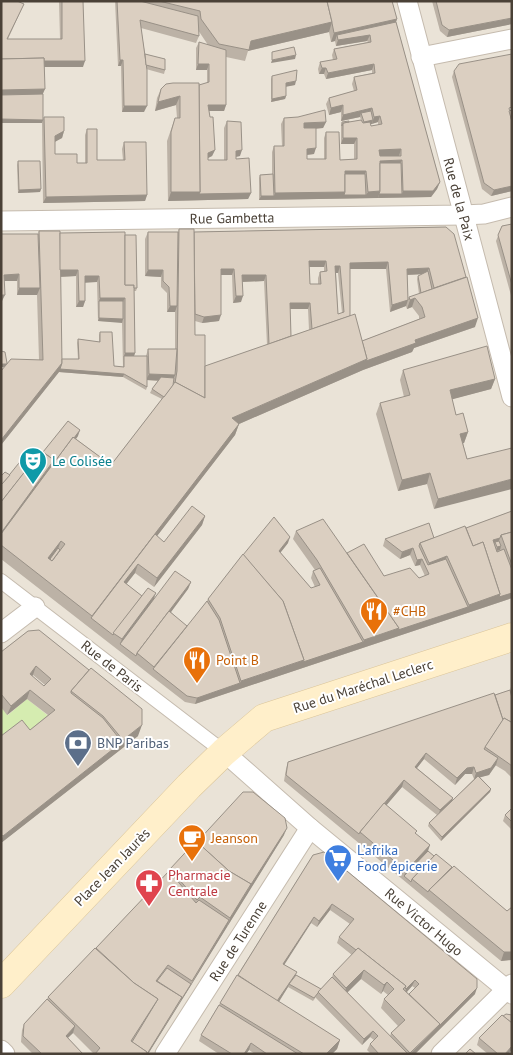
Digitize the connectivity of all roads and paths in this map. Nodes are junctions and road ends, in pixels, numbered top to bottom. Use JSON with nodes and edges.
{"nodes":[{"id":1,"x":406,"y":1,"type":"edge"},
{"id":2,"x":512,"y":39,"type":"edge"},
{"id":3,"x":421,"y":57,"type":"junction"},
{"id":4,"x":512,"y":207,"type":"edge"},
{"id":5,"x":464,"y":215,"type":"junction"},
{"id":6,"x":1,"y":221,"type":"edge"},
{"id":7,"x":512,"y":397,"type":"edge"},
{"id":8,"x":1,"y":581,"type":"edge"},
{"id":9,"x":35,"y":607,"type":"junction"},
{"id":10,"x":1,"y":633,"type":"edge"},
{"id":11,"x":512,"y":637,"type":"edge"},
{"id":12,"x":224,"y":752,"type":"junction"},
{"id":13,"x":310,"y":828,"type":"junction"},
{"id":14,"x":1,"y":984,"type":"edge"},
{"id":15,"x":510,"y":989,"type":"edge"},
{"id":16,"x":1,"y":1050,"type":"edge"},
{"id":17,"x":5,"y":1054,"type":"edge"},
{"id":18,"x":165,"y":1054,"type":"edge"},
{"id":19,"x":441,"y":1054,"type":"edge"}],
"edges":[{"from":1,"to":3,"type":"street","name":"Rue de la Paix"},
{"from":2,"to":3,"type":"street"},
{"from":3,"to":5,"type":"street","name":"Rue de la Paix"},
{"from":4,"to":5,"type":"street","name":"Rue Gambetta"},
{"from":5,"to":6,"type":"street","name":"Rue Gambetta"},
{"from":5,"to":7,"type":"street","name":"Rue de la Paix"},
{"from":8,"to":9,"type":"street","name":"Rue de Paris"},
{"from":9,"to":10,"type":"street"},
{"from":9,"to":12,"type":"street","name":"Rue de Paris"},
{"from":11,"to":12,"type":"main road","name":"Rue du Maréchal Leclerc"},
{"from":12,"to":13,"type":"street","name":"Rue Victor Hugo"},
{"from":12,"to":14,"type":"main road","name":"Place Jean Jaurès"},
{"from":13,"to":15,"type":"street","name":"Rue Victor Hugo"},
{"from":13,"to":18,"type":"street","name":"Rue de Turenne"},
{"from":15,"to":19,"type":"street"},
{"from":16,"to":17,"type":"street"}]}
